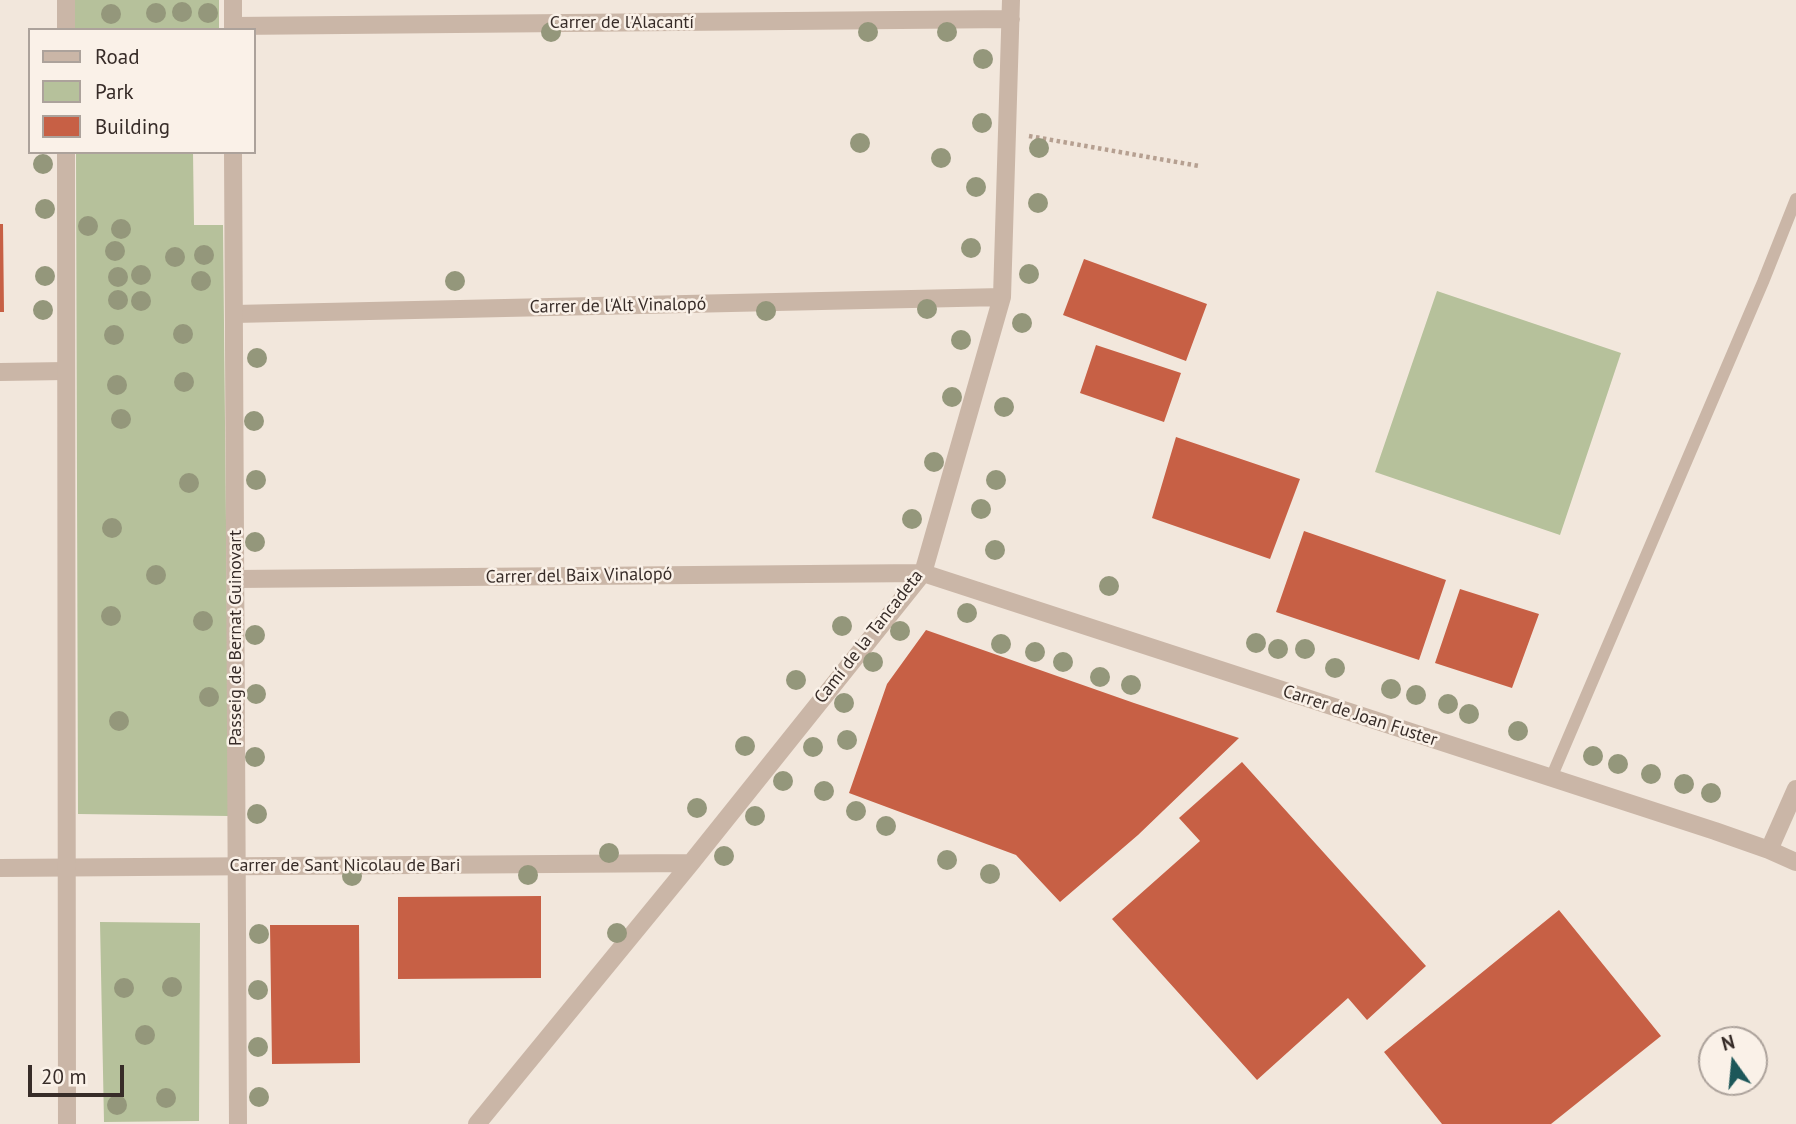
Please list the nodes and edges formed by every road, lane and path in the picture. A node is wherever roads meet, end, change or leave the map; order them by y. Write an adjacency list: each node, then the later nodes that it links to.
1 (66, 0): 5 (street)
2 (233, 0): 6 (street)
3 (1011, 0): 4 (street, Camí de la Tancadeta)
4 (1011, 19): 6 (street, Carrer de l'Alacantí); 7 (street, Camí de la Tancadeta)
5 (66, 28)
6 (233, 28)
7 (1007, 132): 10 (path); 12 (street, Camí de la Tancadeta)
8 (66, 154): 14 (street)
9 (233, 154): 13 (street, Passeig de Bernat Guinovart)
10 (1199, 166)
11 (1796, 199): 18 (lane)
12 (1002, 297): 13 (street, Carrer de l'Alt Vinalopó); 16 (street, Camí de la Tancadeta)
13 (234, 314): 17 (street, Passeig de Bernat Guinovart)
14 (66, 371): 15 (street); 25 (street)
15 (0, 372)
16 (923, 573): 17 (street, Carrer del Baix Vinalopó); 18 (street, Carrer de Joan Fuster); 22 (street, Camí de la Tancadeta)
17 (236, 579): 23 (street, Passeig de Bernat Guinovart)
18 (1551, 778): 20 (street, Carrer de Joan Fuster)
19 (1796, 789): 20 (street)
20 (1769, 850): 21 (street, Carrer de Joan Fuster)
21 (1796, 862)
22 (691, 863): 23 (street, Carrer de Sant Nicolau de Bari); 28 (street, Camí de la Tancadeta)
23 (237, 867): 25 (street, Carrer de Sant Nicolau de Bari); 27 (street, Passeig de Bernat Guinovart)
24 (0, 868): 25 (street, Carrer de Sant Nicolau de Bari)
25 (67, 868): 26 (street)
26 (67, 1124)
27 (239, 1124)
28 (477, 1124)

